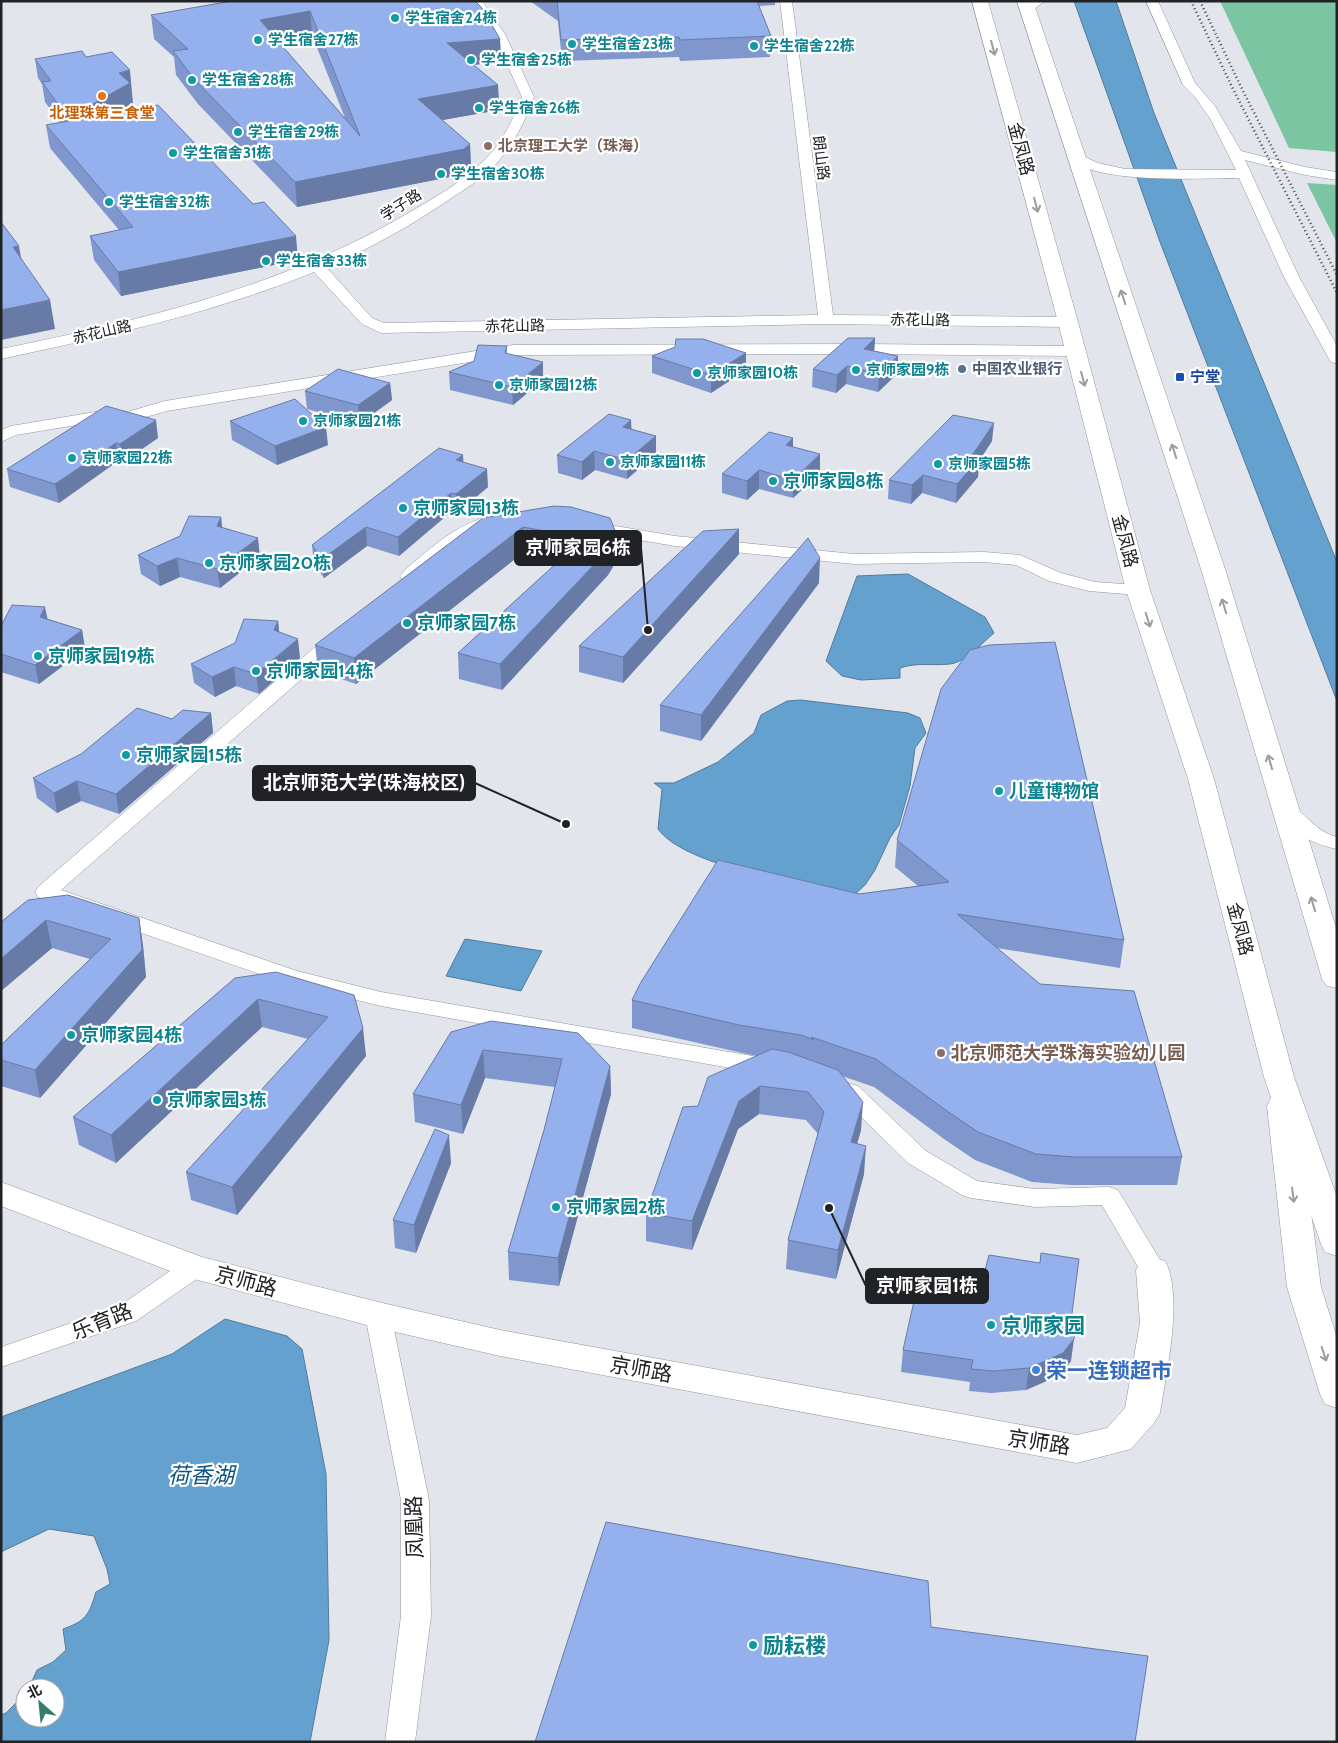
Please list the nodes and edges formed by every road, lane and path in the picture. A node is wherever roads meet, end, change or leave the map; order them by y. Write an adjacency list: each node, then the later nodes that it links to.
1 (475, 1): 12 (street, 学子路)
2 (786, 1): 13 (street, 朗山路)
3 (980, 1): 14 (main road, 金凤路, one-way to 14)
4 (1152, 1): 6 (street)
5 (1030, 3): 7 (main road)
6 (1236, 154): 9 (street); 10 (street)
7 (1076, 157): 8 (street); 11 (main road)
8 (1125, 172): 9 (street); 11 (street)
9 (1245, 174): 17 (street)
10 (1337, 176)
11 (1088, 188): 24 (main road, one-way to 11)
12 (317, 266): 13 (street, 赤花山路); 16 (street, 赤花山路)
13 (826, 319): 14 (street, 赤花山路)
14 (1068, 322): 15 (main road, 金凤路)
15 (1076, 351): 18 (street); 22 (main road, 金凤路, one-way to 22)
16 (1, 354)
17 (1337, 359)
18 (1, 437)
19 (512, 519): 21 (street)
20 (571, 525): 22 (street)
21 (397, 587)
22 (1138, 590): 29 (main road, 金凤路, one-way to 29)
23 (352, 626): 28 (street)
24 (1284, 808): 25 (street); 26 (main road, one-way to 24)
25 (1337, 843)
26 (1332, 940): 27 (main road)
27 (1337, 979)
28 (791, 1071)
29 (1279, 1077): 32 (main road, 金凤路); 37 (main road, 金凤路, one-way to 37)
30 (825, 1083): 34 (street)
31 (1, 1193): 33 (main road, 京师路)
32 (1337, 1244)
33 (195, 1267): 35 (main road, 京师路); 36 (street, 乐育路)
34 (1153, 1270): 35 (main road, 京师路)
35 (378, 1315): 38 (street, 凤凰路)
36 (1, 1358)
37 (1337, 1394)
38 (400, 1742)

